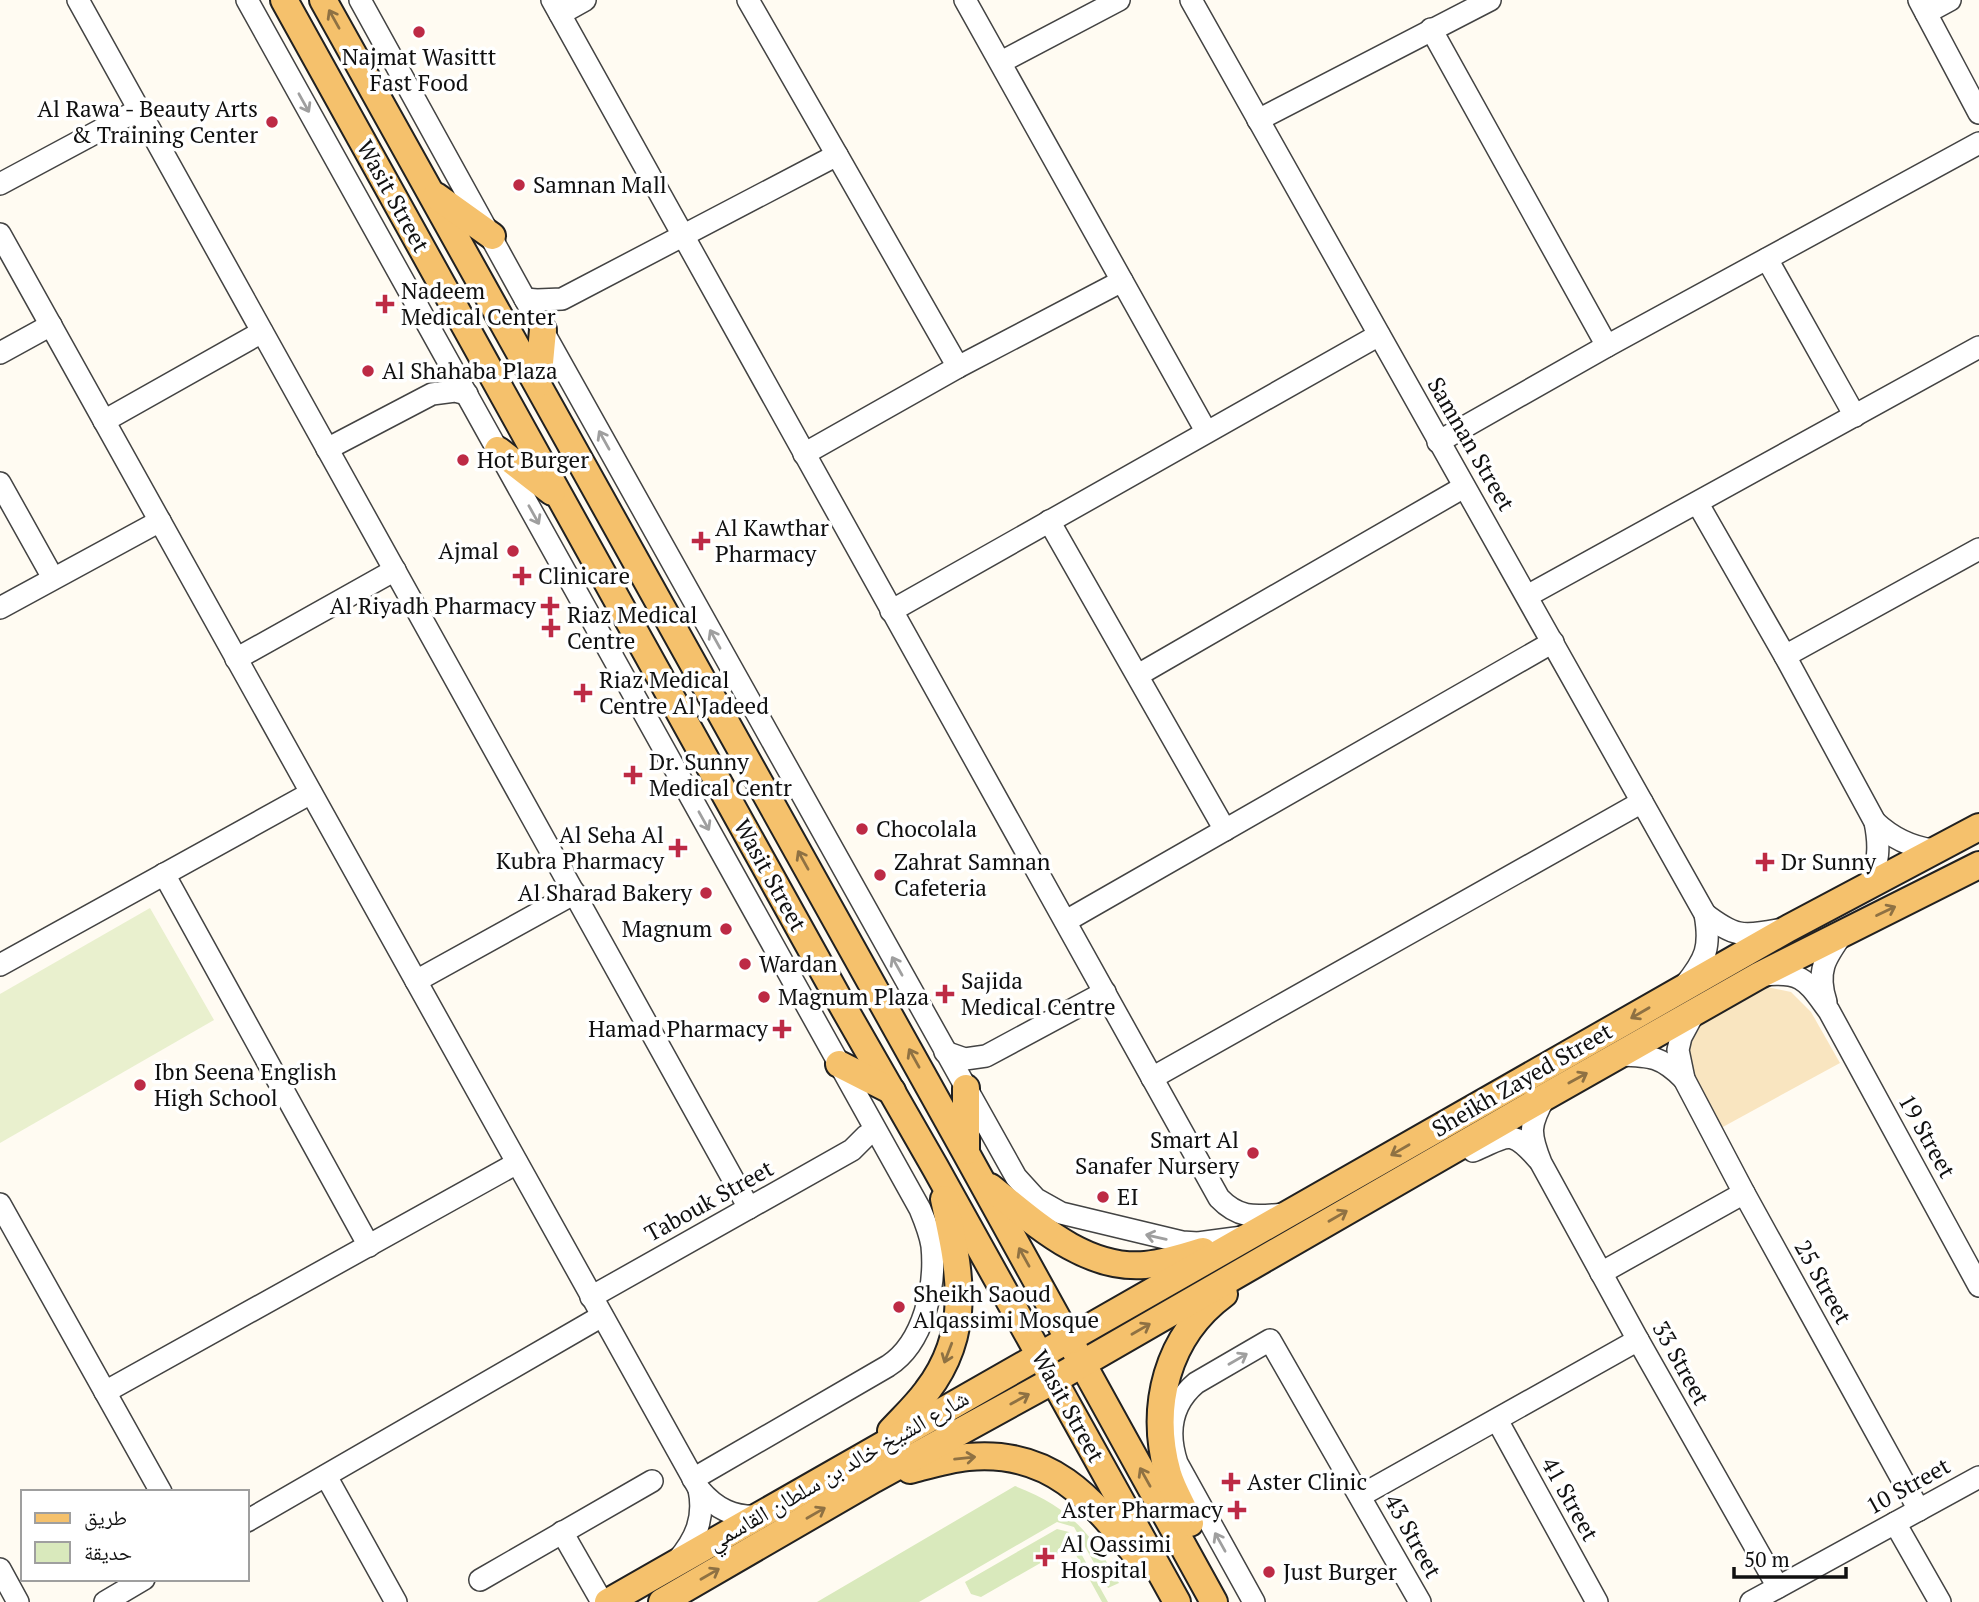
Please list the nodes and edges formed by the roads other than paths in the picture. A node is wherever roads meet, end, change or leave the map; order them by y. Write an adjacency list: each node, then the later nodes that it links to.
1 (78, 0): 17 (street)
2 (247, 0): 41 (street, one-way to 41)
3 (284, 0): 20 (main road, Wasit Street)
4 (323, 0): 24 (main road, Wasit Street, one-way to 4)
5 (360, 0): 26 (street)
6 (584, 0): 14 (street)
7 (748, 0): 22 (street)
8 (965, 0): 16 (street)
9 (1119, 0): 16 (street)
10 (1191, 0): 19 (street, Samnan Street)
11 (1490, 0): 15 (street)
12 (1950, 0): 13 (street)
13 (1923, 6): 18 (street)
14 (556, 7): 27 (street)
15 (1431, 29): 19 (street); 38 (street)
16 (1001, 62): 30 (street)
17 (138, 110): 23 (street); 36 (street)
18 (1979, 113)
19 (1258, 120): 37 (street, Samnan Street)
20 (360, 138): 28 (main road); 33 (main road, Wasit Street)
21 (1979, 143): 29 (street)
22 (837, 155): 27 (street); 42 (street)
23 (0, 184)
24 (429, 191): 26 (main road); 28 (main road, Wasit Street)
25 (0, 234): 34 (street)
26 (492, 236): 31 (street)
27 (682, 236): 32 (street); 53 (street)
28 (460, 246): 43 (main road, Wasit Street)
29 (1767, 259): 38 (street); 47 (street)
30 (1122, 281): 42 (street); 49 (street)
31 (525, 299): 32 (street); 35 (street)
32 (562, 299): 35 (street)
33 (456, 311): 41 (street); 46 (main road, Wasit Street)
34 (51, 325): 40 (street); 48 (street)
35 (543, 330): 43 (main road); 92 (street, one-way to 35)
36 (262, 332): 48 (street); 51 (street)
37 (1379, 335): 49 (street); 50 (street, Samnan Street)
38 (1607, 346): 50 (street)
39 (1979, 347): 47 (street)
40 (0, 354)
41 (448, 362): 44 (street); 45 (street)
42 (958, 367): 53 (street)
43 (538, 384): 60 (main road, Wasit Street)
44 (432, 394): 45 (street); 51 (street)
45 (467, 394): 52 (street)
46 (514, 414): 56 (main road, Wasit Street); 60 (main road)
47 (1855, 416): 57 (street)
48 (104, 421): 58 (street)
49 (1206, 431): 59 (street)
50 (1438, 442): 55 (street, Samnan Street)
51 (327, 449): 62 (street)
52 (498, 450): 56 (main road); 95 (street, one-way to 95)
53 (803, 454): 66 (street)
54 (0, 483): 63 (street)
55 (1464, 487): 64 (street, Samnan Street); 70 (street)
56 (561, 498): 99 (main road, Wasit Street)
57 (1698, 504): 64 (street); 68 (street)
58 (160, 521): 63 (street); 69 (street)
59 (1049, 521): 66 (street); 70 (street)
60 (626, 541): 103 (main road, Wasit Street, one-way to 60)
61 (1979, 549): 68 (street)
62 (395, 570): 69 (street); 80 (street)
63 (53, 578): 65 (street)
64 (1527, 596): 67 (street, Samnan Street)
65 (0, 608)
66 (891, 611): 82 (street)
67 (1553, 642): 72 (street, Samnan Street); 75 (street)
68 (1785, 656): 73 (street)
69 (236, 659): 71 (street)
70 (1138, 675): 75 (street)
71 (311, 793): 78 (street); 87 (street)
72 (1643, 802): 81 (street, Samnan Street); 96 (street)
73 (1875, 822): 76 (street); 79 (street)
74 (1979, 827): 76 (main road, Sheikh Zayed Street)
75 (1225, 830): 82 (street)
76 (1933, 850): 79 (main road, Sheikh Zayed Street)
77 (1979, 865): 84 (main road, Sheikh Zayed Street, one-way to 77)
78 (164, 874): 85 (street); 115 (street)
79 (1868, 886): 83 (main road, Sheikh Zayed Street)
80 (575, 893): 87 (street); 112 (street)
81 (1705, 914): 83 (street, Samnan Street); 88 (street, Samnan Street)
82 (1066, 921): 89 (street)
83 (1789, 928): 88 (main road, Sheikh Zayed Street)
84 (1844, 932): 86 (main road, Sheikh Zayed Street); 90 (street)
85 (0, 965)
86 (1760, 975): 90 (street); 91 (main road, Sheikh Zayed Street)
87 (416, 981): 106 (street)
88 (1682, 989): 113 (main road, Sheikh Zayed Street, one-way to 113)
89 (1105, 992): 94 (street); 96 (street)
90 (1829, 1011): 118 (street, 19 Street)
91 (1694, 1013): 93 (main road, Sheikh Zayed Street); 97 (street, 25 Street)
92 (945, 1052): 94 (street); 98 (street)
93 (1619, 1055): 97 (street, 25 Street); 100 (main road, Sheikh Zayed Street, one-way to 93)
94 (986, 1056): 98 (street)
95 (839, 1064): 99 (main road); 101 (street)
96 (1152, 1078): 113 (street)
97 (1684, 1079): 110 (street, 25 Street)
98 (966, 1088): 103 (main road); 114 (street, one-way to 98)
99 (892, 1091): 108 (main road, Wasit Street)
100 (1545, 1097): 105 (main road, Sheikh Zayed Street); 107 (street, 33 Street)
101 (875, 1130): 102 (street, Tabouk Street); 104 (street)
102 (852, 1150): 104 (street); 112 (street, Tabouk Street)
103 (966, 1153): 109 (main road, Wasit Street)
104 (890, 1156): 133 (street)
105 (1444, 1156): 107 (street, 33 Street); 116 (main road, Sheikh Zayed Street, one-way to 105)
106 (517, 1163): 115 (street); 119 (street)
107 (1541, 1163): 117 (street, 33 Street)
108 (935, 1167): 123 (main road, Wasit Street); 129 (main road, one-way to 129)
109 (981, 1180): 114 (main road); 121 (main road, Wasit Street, one-way to 109)
110 (1744, 1193): 117 (street); 136 (street, 25 Street)
111 (0, 1204): 126 (street)
112 (750, 1208): 119 (street, Tabouk Street)
113 (1289, 1214): 114 (main road, Sheikh Zayed Street)
114 (1248, 1237): 121 (main road, Sheikh Zayed Street)
115 (369, 1245): 126 (street)
116 (1280, 1249): 124 (main road, Sheikh Zayed Street, one-way to 116); 128 (main road)
117 (1601, 1273): 122 (street, 33 Street)
118 (1979, 1286)
119 (592, 1297): 120 (street)
120 (602, 1316): 130 (street); 133 (street)
121 (1069, 1339): 123 (main road, شارع الشيخ خالد بن سلطان القاسمي); 124 (main road, Wasit Street)
122 (1638, 1340): 127 (street); 145 (street, 33 Street)
123 (1039, 1354): 125 (main road, Wasit Street); 129 (main road, شارع الشيخ خالد بن سلطان القاسمي)
124 (1082, 1363): 125 (main road, شارع الشيخ خالد بن سلطان القاسمي); 146 (main road, Wasit Street, one-way to 124)
125 (1054, 1380): 129 (main road, شارع الشيخ خالد بن سلطان القاسمي, one-way to 125); 147 (main road, Wasit Street)
126 (105, 1392): 134 (street)
127 (1497, 1420): 135 (street); 156 (street, 41 Street)
128 (1167, 1446): 135 (street, 43 Street, one-way to 135); 146 (main road); 154 (street, one-way to 128)
129 (872, 1466): 137 (main road, شارع الشيخ خالد بن سلطان القاسمي); 147 (main road, one-way to 147); 153 (main road, شارع الشيخ خالد بن سلطان القاسمي, one-way to 129)
130 (326, 1476): 138 (street); 150 (street)
131 (1979, 1477): 136 (street, 10 Street)
132 (652, 1481): 140 (street)
133 (696, 1484): 137 (street); 141 (street)
134 (160, 1490)
135 (1360, 1496): 155 (street, 43 Street)
136 (1919, 1510): 139 (street, 10 Street)
137 (760, 1516): 141 (main road, شارع الشيخ خالد بن سلطان القاسمي)
138 (248, 1520)
139 (1895, 1523): 145 (street, 10 Street); 158 (street)
140 (562, 1532): 143 (street); 151 (street)
141 (676, 1562): 152 (main road, شارع الشيخ خالد بن سلطان القاسمي)
142 (0, 1569): 148 (street)
143 (480, 1580)
144 (141, 1581): 149 (street)
145 (1778, 1587): 157 (street, 10 Street)
146 (1208, 1591)
147 (1171, 1592)
148 (18, 1602)
149 (105, 1602)
150 (396, 1602)
151 (602, 1602)
152 (608, 1602)
153 (662, 1602)
154 (1254, 1602)
155 (1420, 1602)
156 (1597, 1602)
157 (1751, 1602)
158 (1940, 1602)

